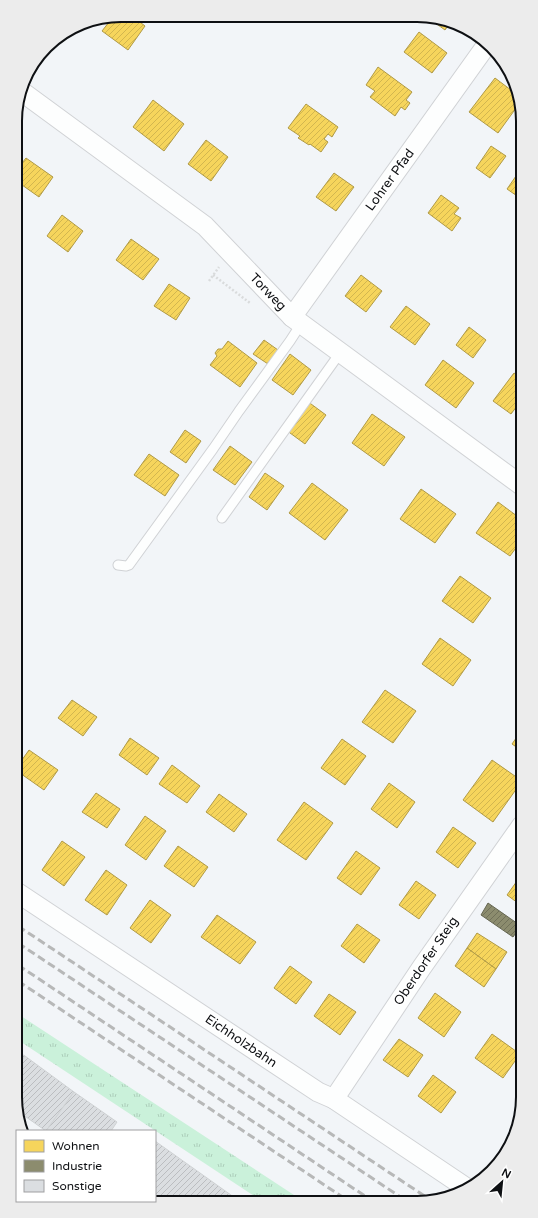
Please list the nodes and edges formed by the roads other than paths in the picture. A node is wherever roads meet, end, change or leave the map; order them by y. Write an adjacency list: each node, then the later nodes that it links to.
1 (484, 48): 3 (street, Lohrer Pfad)
2 (25, 94): 3 (street, Torweg)
3 (296, 321): 4 (street, Torweg); 7 (lane)
4 (340, 353): 5 (street, Torweg); 6 (lane)
5 (516, 481)
6 (222, 518)
7 (118, 565)
8 (516, 834): 10 (street, Oberdorfer Steig)
9 (22, 896): 10 (street, Eichholzbahn)
10 (334, 1099): 11 (street, Eichholzbahn)
11 (462, 1185)

